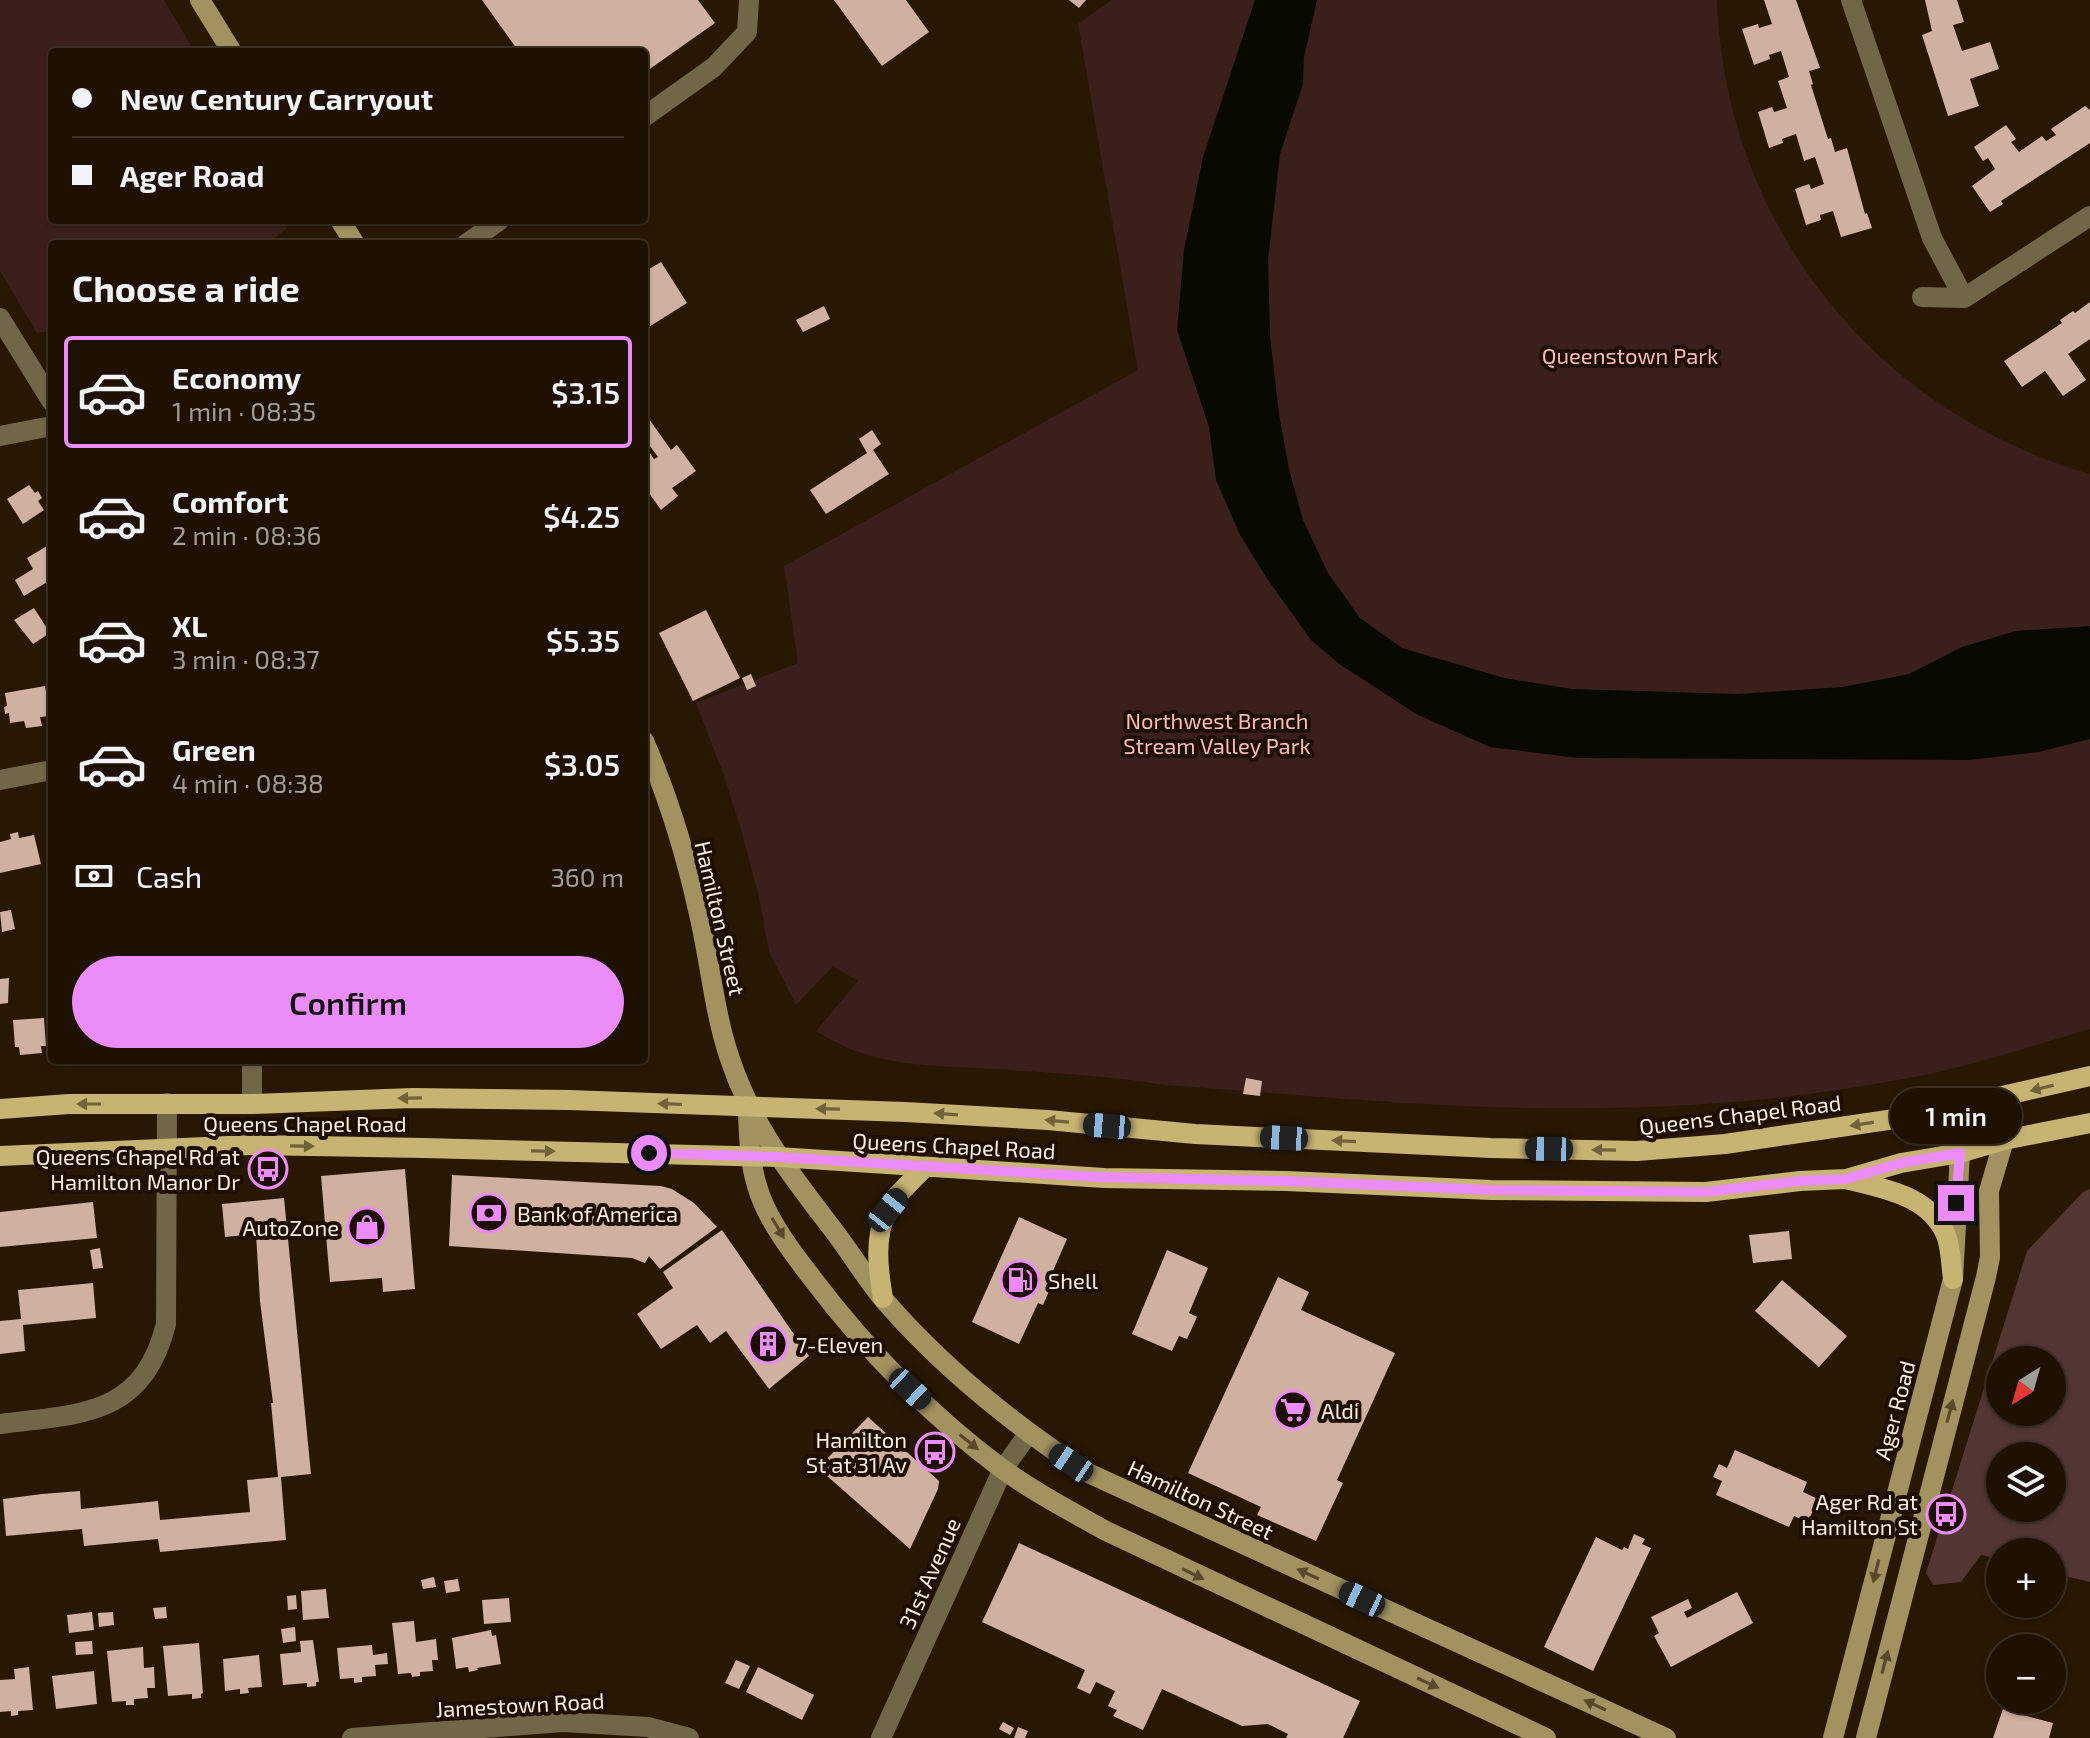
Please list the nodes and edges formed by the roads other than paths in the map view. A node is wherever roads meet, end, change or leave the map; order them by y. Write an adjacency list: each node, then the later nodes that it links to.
1 (200, 0): 4 (main road)
2 (749, 0): 5 (street)
3 (1851, 0): 10 (street)
4 (230, 48)
5 (648, 114)
6 (2090, 216): 10 (street)
7 (494, 224): 8 (street)
8 (472, 240)
9 (1922, 297): 10 (street)
10 (1964, 298)
11 (0, 318): 12 (street)
12 (48, 396)
13 (48, 427): 14 (street)
14 (0, 436)
15 (648, 751): 23 (main road, Hamilton Street)
16 (48, 771): 17 (street)
17 (0, 780)
18 (252, 1064): 22 (street)
19 (2090, 1076): 20 (main road, Queens Chapel Road, one-way to 20)
20 (1994, 1100): 23 (main road, Queens Chapel Road, one-way to 23); 28 (main road, Ager Road)
21 (167, 1103): 22 (main road, Queens Chapel Road); 24 (main road, Queens Chapel Road, one-way to 24); 27 (street)
22 (252, 1104): 23 (main road, Queens Chapel Road, one-way to 22)
23 (748, 1108): 30 (main road, Hamilton Street); 31 (main road, Hamilton Street)
24 (0, 1109)
25 (2090, 1123): 26 (main road, Queens Chapel Road)
26 (2004, 1140): 28 (main road, Queens Chapel Road); 45 (main road, one-way to 26)
27 (168, 1147): 29 (main road, Queens Chapel Road); 30 (main road, Queens Chapel Road, one-way to 30); 36 (street)
28 (1960, 1153): 33 (main road, Queens Chapel Road); 34 (main road, Ager Road)
29 (0, 1156)
30 (749, 1156): 31 (main road, Queens Chapel Road); 38 (main road, Hamilton Street, one-way to 38)
31 (778, 1157): 32 (main road, Queens Chapel Road); 35 (main road, Hamilton Street)
32 (924, 1168): 33 (main road, Queens Chapel Road); 35 (main road)
33 (1846, 1179): 34 (main road)
34 (1953, 1279): 44 (main road, Ager Road, one-way to 44)
35 (883, 1298): 37 (main road, Hamilton Street)
36 (0, 1424)
37 (1029, 1433): 38 (street, 31st Avenue); 43 (main road, Hamilton Street, one-way to 37)
38 (1003, 1469): 41 (street, 31st Avenue); 42 (main road, Hamilton Street, one-way to 42)
39 (352, 1738): 40 (street, Jamestown Road)
40 (689, 1738)
41 (881, 1738)
42 (1546, 1738)
43 (1666, 1738)
44 (1833, 1738)
45 (1866, 1738)

